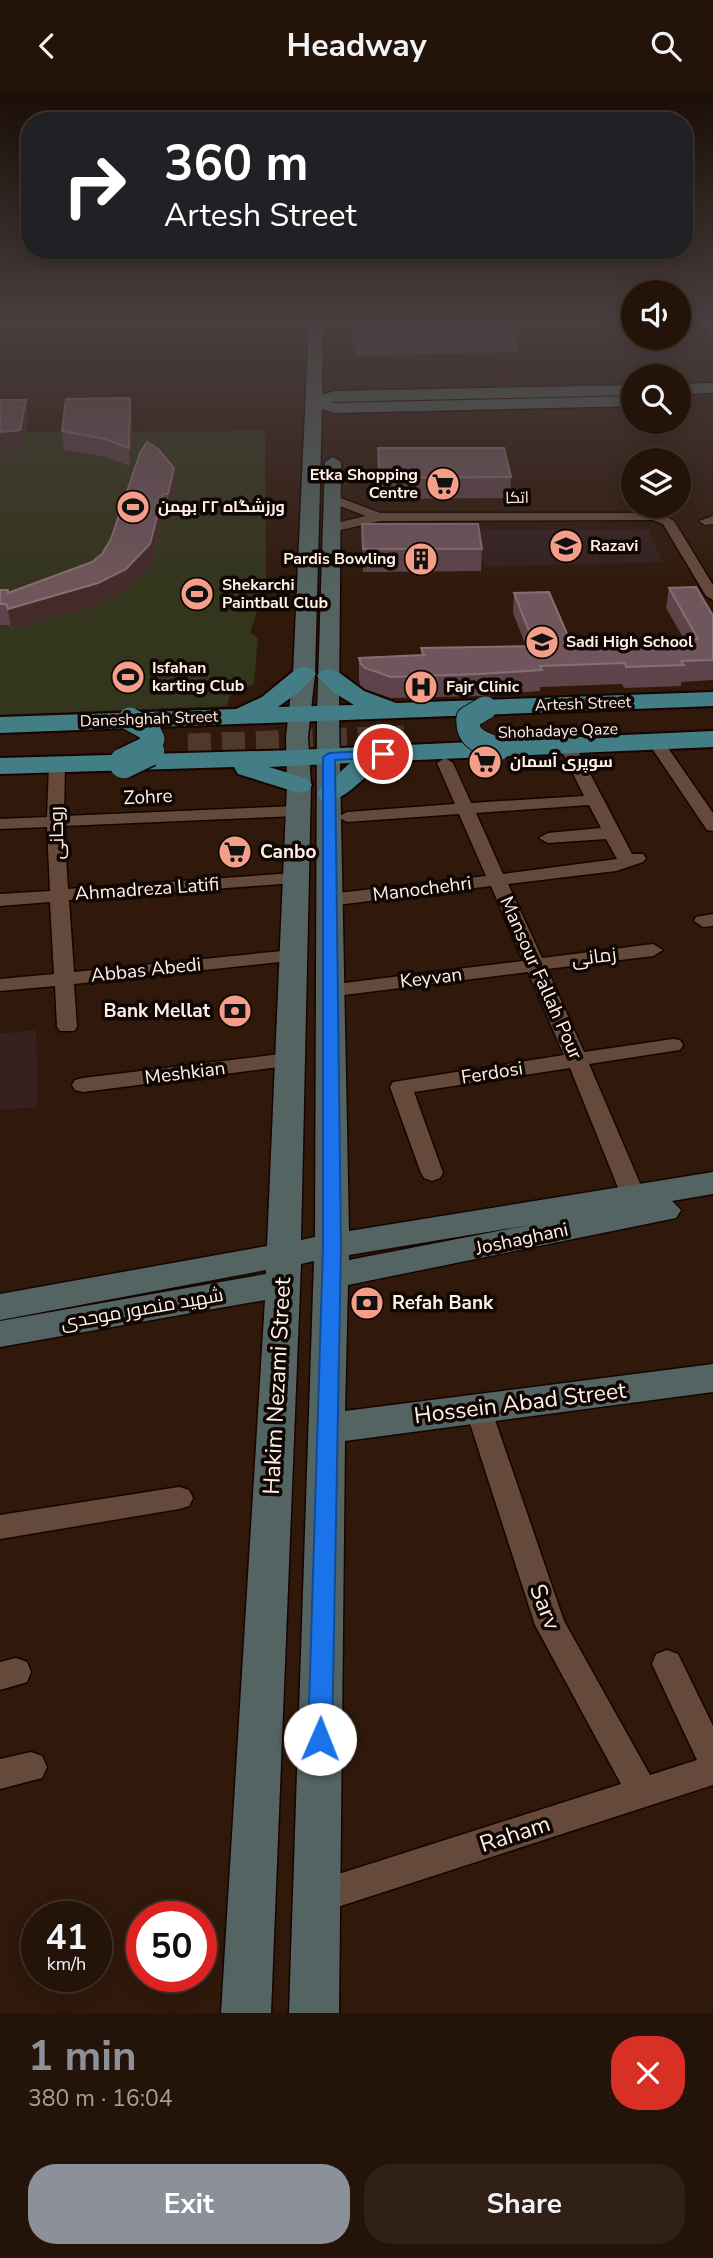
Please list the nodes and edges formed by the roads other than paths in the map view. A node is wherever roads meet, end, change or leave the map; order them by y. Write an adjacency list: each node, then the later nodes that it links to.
1 (315, 412): 9 (main road)
2 (335, 412): 4 (main road)
3 (381, 412): 4 (main road)
4 (337, 433): 5 (main road)
5 (333, 499): 6 (street); 7 (main road)
6 (380, 517): 7 (street); 8 (street, اتکا)
7 (332, 528): 10 (main road)
8 (713, 596)
9 (304, 674): 14 (main road); 29 (main road)
10 (329, 676): 17 (main road); 29 (main road)
11 (713, 699): 12 (main road, Artesh Street)
12 (485, 708): 17 (main road, Artesh Street); 23 (main road, bridge)
13 (713, 711): 17 (main road, Shohadaye Qaze)
14 (227, 716): 15 (main road, Daneshghah Street); 29 (main road, Daneshghah Street)
15 (130, 719): 16 (main road, Daneshghah Street); 25 (main road, bridge)
16 (0, 725)
17 (402, 731): 18 (main road, Shohadaye Qaze); 23 (main road, Artesh Street); 29 (main road, Artesh Street); 29 (main road, Artesh Street); 29 (main road)
18 (712, 737): 20 (main road, Artesh Street)
19 (0, 738): 22 (main road)
20 (655, 741): 21 (main road, Artesh Street); 32 (street)
21 (567, 745): 23 (main road, Artesh Street); 30 (street)
22 (192, 746): 24 (main road); 25 (main road); 29 (main road)
23 (498, 749)
24 (0, 754)
25 (124, 763): 27 (main road)
26 (445, 763): 31 (street, Mansour Fallah Pour)
27 (57, 765): 28 (main road); 33 (street, روحانی)
28 (0, 767)
29 (318, 771): 31 (street, Zohre); 33 (street, Zohre); 38 (main road, Hakim Nezami Street); 41 (main road)
30 (594, 800): 31 (street, Zohre); 36 (street)
31 (466, 809): 39 (street, Mansour Fallah Pour)
32 (708, 810): 35 (street)
33 (55, 822): 34 (street, Zohre); 40 (street, روحانی)
34 (0, 824)
35 (713, 826)
36 (610, 833): 37 (street); 39 (street, Manochehri)
37 (548, 838)
38 (294, 878): 40 (street, Ahmadreza Latifi); 44 (main road, Hakim Nezami Street)
39 (497, 880): 41 (street, Manochehri); 45 (street, Mansour Fallah Pour)
40 (59, 896): 42 (street, Ahmadreza Latifi); 46 (street, روحانی)
41 (329, 899): 48 (main road)
42 (0, 900)
43 (653, 950): 45 (street, زمانی)
44 (292, 956): 46 (street, Abbas Abedi); 51 (main road, Hakim Nezami Street)
45 (535, 965): 48 (street, Keyvan); 52 (street, Mansour Fallah Pour)
46 (64, 978): 47 (street, Abbas Abedi); 49 (street, روحانی)
47 (0, 985)
48 (328, 991): 58 (main road)
49 (67, 1027)
50 (673, 1045): 52 (street, Ferdosi)
51 (288, 1060): 53 (street, Meshkian); 59 (main road, Hakim Nezami Street)
52 (577, 1061): 54 (street, Ferdosi); 56 (street, Mansour Fallah Pour)
53 (83, 1085)
54 (432, 1173)
55 (713, 1183): 56 (main road, Joshaghani)
56 (633, 1195): 58 (main road, Joshaghani)
57 (713, 1202): 58 (main road, Joshaghani)
58 (331, 1261): 59 (main road); 64 (main road)
59 (283, 1270): 60 (main road, شهید منصور موحدی); 61 (main road, شهید منصور موحدی); 72 (main road, Hakim Nezami Street)
60 (0, 1307)
61 (0, 1334)
62 (713, 1378): 63 (main road, Hossein Abad Street)
63 (478, 1408): 64 (main road, Hossein Abad Street); 70 (street, Sarv)
64 (326, 1428): 71 (main road)
65 (179, 1498): 66 (street)
66 (0, 1527)
67 (667, 1664): 68 (street)
68 (713, 1760)
69 (713, 1770): 70 (street, Raham)
70 (643, 1793): 71 (street, Raham)
71 (316, 1897): 73 (main road)
72 (246, 2013)
73 (314, 2013)

